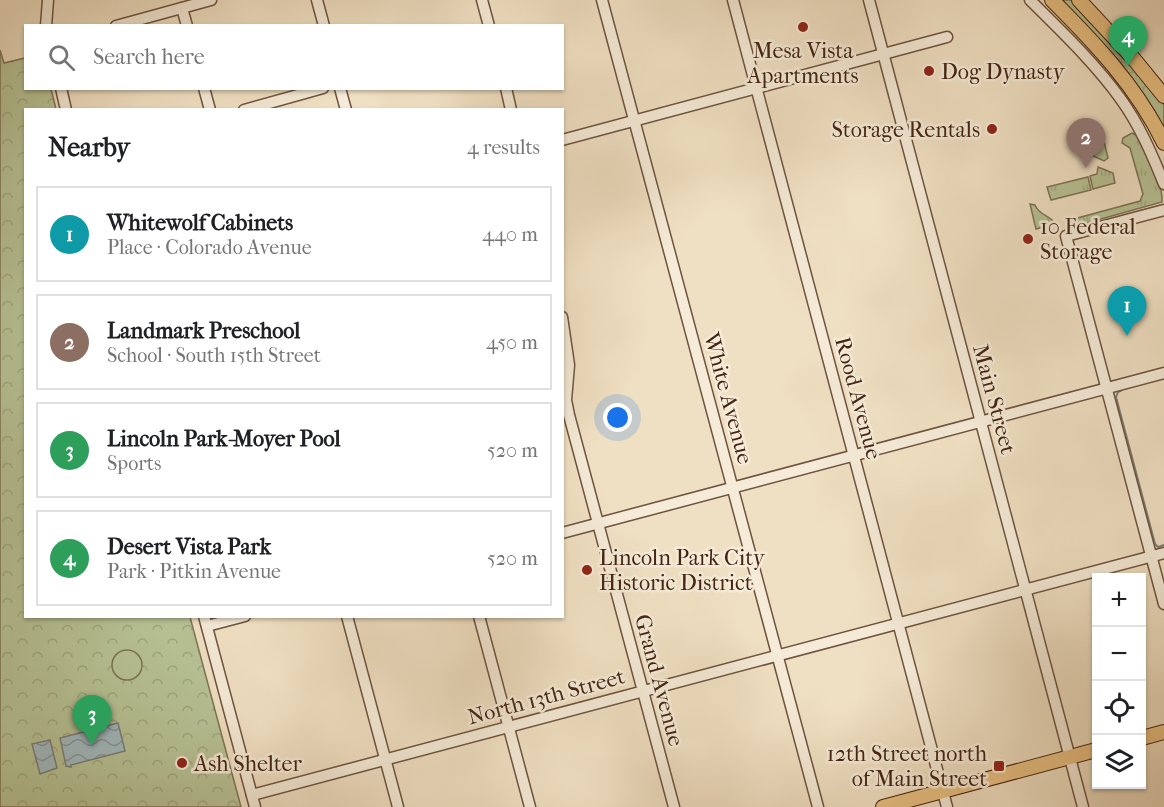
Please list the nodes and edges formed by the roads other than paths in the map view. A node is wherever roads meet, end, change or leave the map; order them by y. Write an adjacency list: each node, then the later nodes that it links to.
1 (48, 0): 12 (street)
2 (211, 0): 11 (street)
3 (317, 0): 15 (street)
4 (482, 0): 16 (street)
5 (602, 0): 31 (street, White Avenue)
6 (733, 0): 19 (street, Rood Avenue)
7 (869, 0): 18 (street, Main Street)
8 (1030, 0): 34 (street)
9 (1052, 0): 33 (main road)
10 (1079, 0): 25 (main road)
11 (187, 5): 13 (street); 14 (street)
12 (46, 24)
13 (123, 24)
14 (187, 24)
15 (323, 24)
16 (488, 24)
17 (947, 37): 18 (street)
18 (883, 54): 19 (street); 40 (street, Main Street)
19 (756, 88): 31 (street); 41 (street, Rood Avenue)
20 (61, 90): 26 (street)
21 (205, 90): 27 (street)
22 (316, 90): 28 (street)
23 (341, 90): 29 (street)
24 (506, 90): 30 (street)
25 (1164, 96)
26 (66, 108)
27 (209, 108)
28 (251, 108)
29 (345, 108)
30 (511, 108)
31 (634, 121): 32 (street); 42 (street, White Avenue)
32 (564, 139)
33 (1164, 143)
34 (1164, 184)
35 (1164, 210): 38 (street)
36 (564, 331): 39 (street, Grand Avenue)
37 (1164, 373): 38 (street)
38 (1107, 388): 40 (street); 46 (street)
39 (565, 390): 43 (street, Grand Avenue)
40 (981, 421): 41 (street); 47 (street, Main Street)
41 (854, 455): 42 (street); 53 (street, Rood Avenue)
42 (732, 488): 43 (street); 54 (street, White Avenue)
43 (598, 523): 44 (street); 55 (street, Grand Avenue)
44 (564, 532)
45 (1164, 553): 46 (street, North 13th Street)
46 (1151, 556): 47 (street, North 13th Street); 48 (street)
47 (1025, 590): 53 (street, North 13th Street); 60 (street, Main Street)
48 (1164, 604)
49 (229, 618): 52 (street)
50 (348, 618): 61 (street)
51 (480, 618): 56 (street)
52 (205, 621): 63 (street)
53 (899, 623): 54 (street, North 13th Street); 62 (street, Rood Avenue)
54 (777, 656): 55 (street, North 13th Street); 68 (street, White Avenue)
55 (643, 691): 56 (street, North 13th Street); 67 (street, Grand Avenue)
56 (508, 727): 61 (street, North 13th Street); 66 (street)
57 (1164, 732): 58 (main road)
58 (1146, 737)
59 (1092, 751): 60 (main road)
60 (1070, 757): 62 (main road); 71 (street, Main Street)
61 (386, 759): 63 (street, North 13th Street); 65 (street)
62 (943, 791): 69 (main road); 70 (street, Rood Avenue)
63 (252, 795): 64 (street)
64 (255, 807)
65 (398, 807)
66 (530, 807)
67 (674, 807)
68 (818, 807)
69 (883, 807)
70 (947, 807)
71 (1083, 807)

